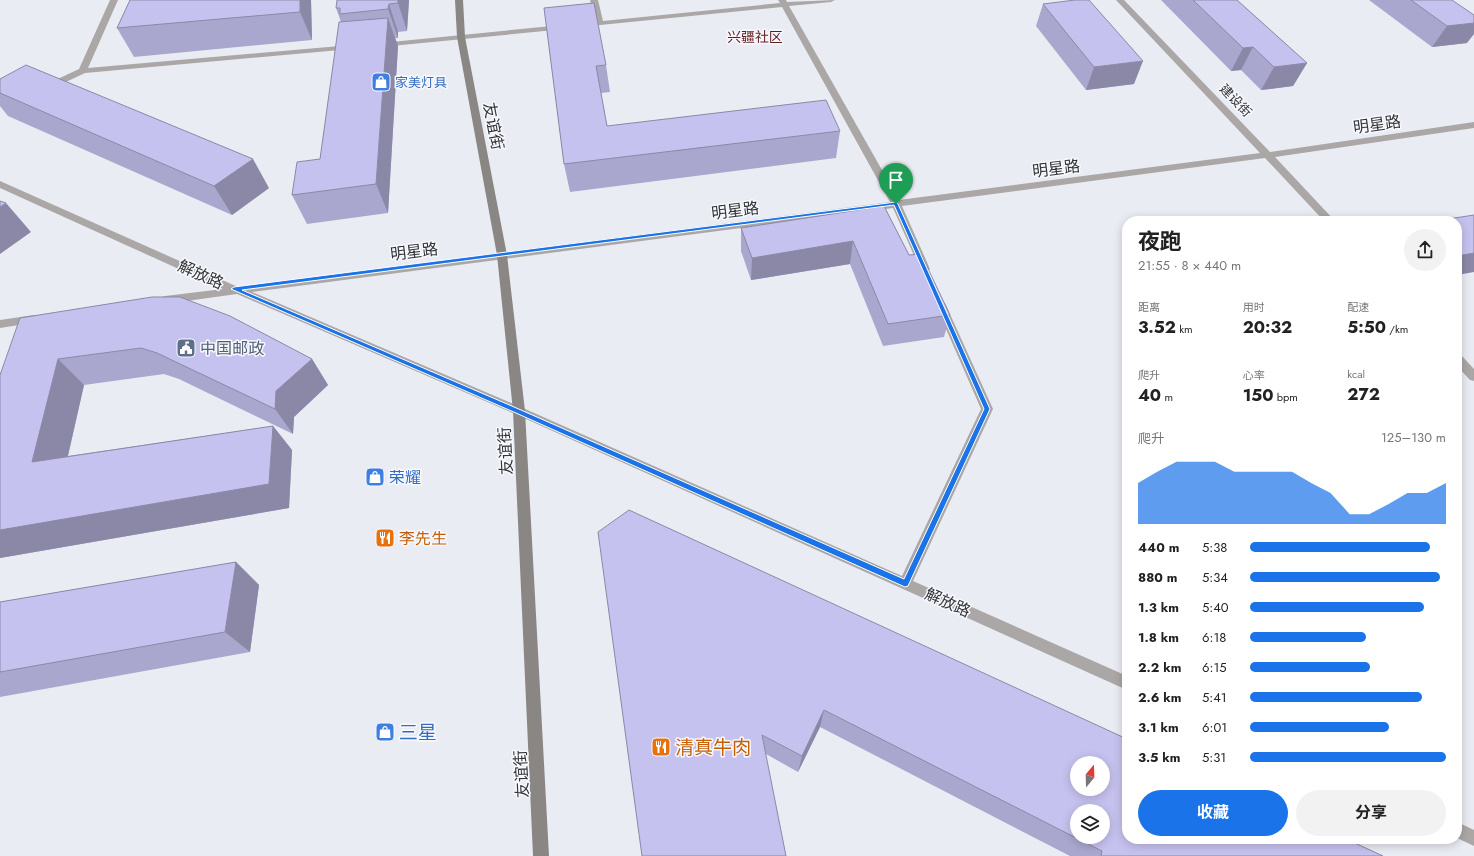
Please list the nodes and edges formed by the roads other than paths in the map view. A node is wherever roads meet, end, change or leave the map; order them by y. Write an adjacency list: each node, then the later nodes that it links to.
1 (114, 0): 11 (street)
2 (459, 0): 8 (street, 友谊街)
3 (594, 0): 7 (street)
4 (831, 0): 6 (street)
5 (1120, 0): 14 (street, 建设街)
6 (783, 2): 7 (street); 16 (street)
7 (600, 23): 8 (street)
8 (461, 37): 9 (street); 18 (street, 友谊街)
9 (374, 45)
10 (359, 46): 11 (street)
11 (83, 71): 12 (street)
12 (42, 90)
13 (1474, 125): 14 (street, 明星路)
14 (1268, 155): 16 (street, 明星路); 17 (street, 建设街)
15 (0, 184): 20 (street, 解放路)
16 (896, 204): 18 (street, 明星路); 19 (street)
17 (1325, 216)
18 (502, 255): 20 (street, 明星路); 27 (street, 友谊街)
19 (930, 282)
20 (234, 289): 22 (street, 明星路); 27 (street, 解放路)
21 (937, 296): 28 (street)
22 (158, 301)
23 (43, 322): 24 (street)
24 (0, 324)
25 (1462, 364): 26 (street)
26 (1474, 377)
27 (519, 411): 28 (street, 解放路); 32 (street, 友谊街)
28 (905, 583): 29 (street, 解放路)
29 (1122, 680)
30 (1462, 832): 31 (street)
31 (1474, 838)
32 (541, 856)

